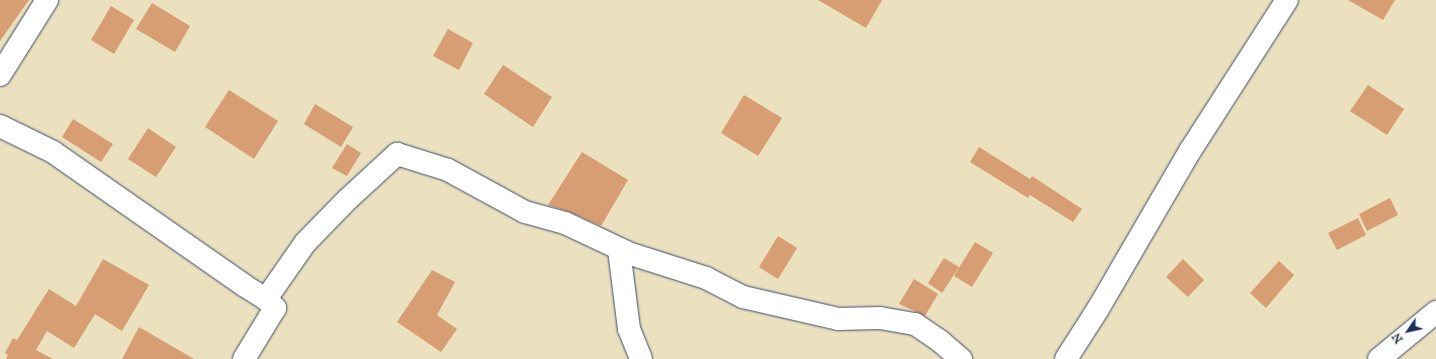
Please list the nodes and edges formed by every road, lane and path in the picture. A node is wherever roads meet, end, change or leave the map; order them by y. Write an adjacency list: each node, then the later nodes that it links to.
1 (47, 0): 3 (street)
2 (1287, 0): 11 (street)
3 (0, 75)
4 (0, 126): 6 (street)
5 (620, 250): 6 (street); 9 (street); 10 (street)
6 (266, 299): 8 (street)
7 (1436, 312): 12 (street)
8 (244, 359)
9 (641, 359)
10 (961, 359)
11 (1066, 359)
12 (1379, 359)

